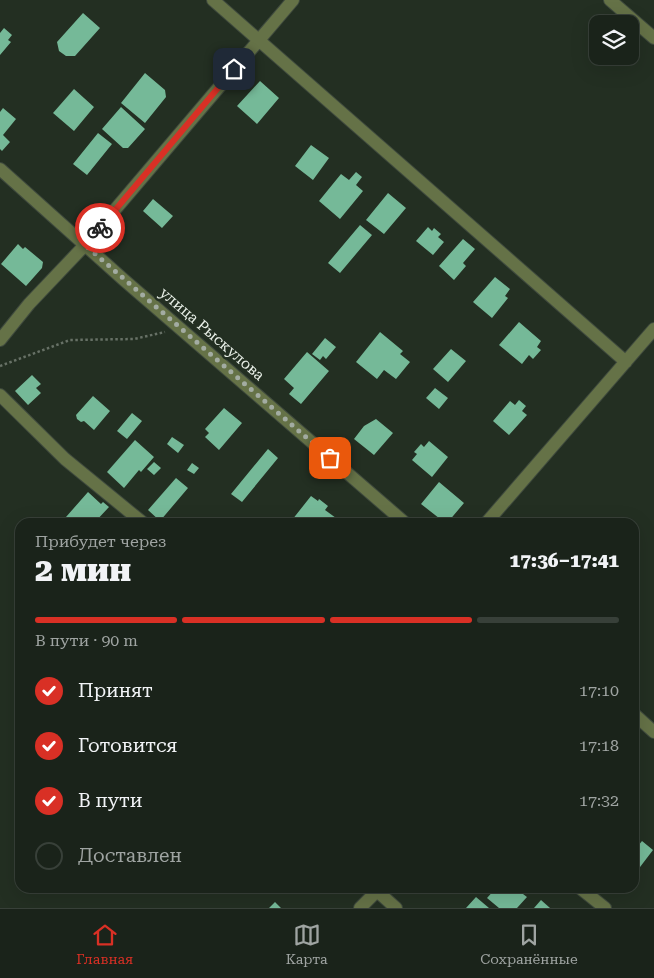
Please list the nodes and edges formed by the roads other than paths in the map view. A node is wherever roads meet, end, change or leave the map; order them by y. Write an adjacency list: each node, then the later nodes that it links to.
1 (212, 0): 5 (street)
2 (293, 0): 5 (street)
3 (610, 0): 4 (street)
4 (654, 38)
5 (259, 39): 7 (street); 10 (street)
6 (0, 169): 7 (street, улица Рыскулова)
7 (85, 245): 9 (street); 13 (street, улица Рыскулова)
8 (654, 329): 10 (street)
9 (0, 340)
10 (626, 362): 14 (street)
11 (0, 395): 12 (street)
12 (137, 518)
13 (399, 518)
14 (490, 518)
15 (639, 718): 16 (street)
16 (654, 732)
17 (375, 893): 20 (street)
18 (383, 893): 21 (street)
19 (586, 893): 22 (street)
20 (360, 908)
21 (396, 908)
22 (605, 908)

